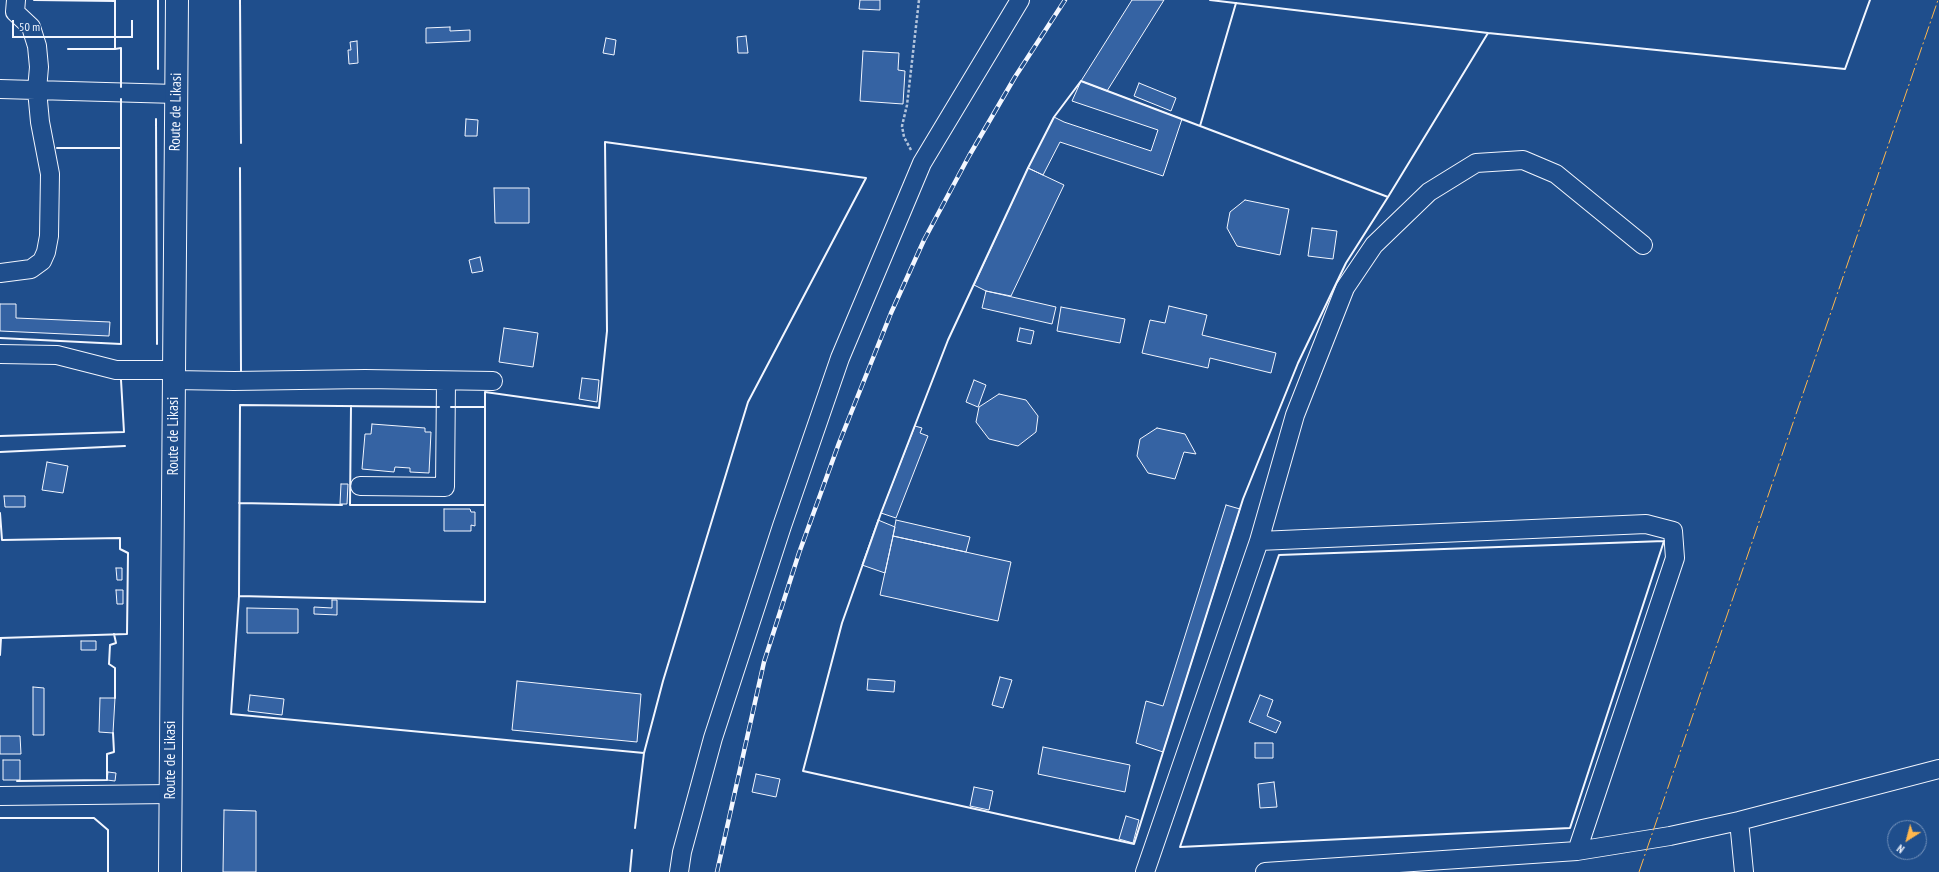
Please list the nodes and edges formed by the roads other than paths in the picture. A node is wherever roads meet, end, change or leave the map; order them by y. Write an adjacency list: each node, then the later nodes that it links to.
1 (177, 0): 6 (highway, Route de Likasi)
2 (1020, 0): 21 (street)
3 (10, 7): 5 (street)
4 (0, 89): 5 (street)
5 (37, 90): 6 (street); 8 (street)
6 (176, 94): 10 (highway, Route de Likasi)
7 (1643, 245): 14 (street)
8 (0, 273)
9 (0, 354): 10 (street)
10 (174, 375): 11 (street); 16 (highway, Route de Likasi)
11 (446, 381): 12 (street); 13 (street)
12 (493, 381)
13 (360, 486)
14 (1259, 541): 19 (street); 22 (street)
15 (1939, 770): 18 (street)
16 (171, 794): 17 (street); 20 (highway, Route de Likasi)
17 (0, 796)
18 (1739, 821): 19 (street); 24 (street)
19 (1577, 851): 23 (street)
20 (170, 872)
21 (679, 872)
22 (1144, 872)
23 (1265, 872)
24 (1744, 872)

